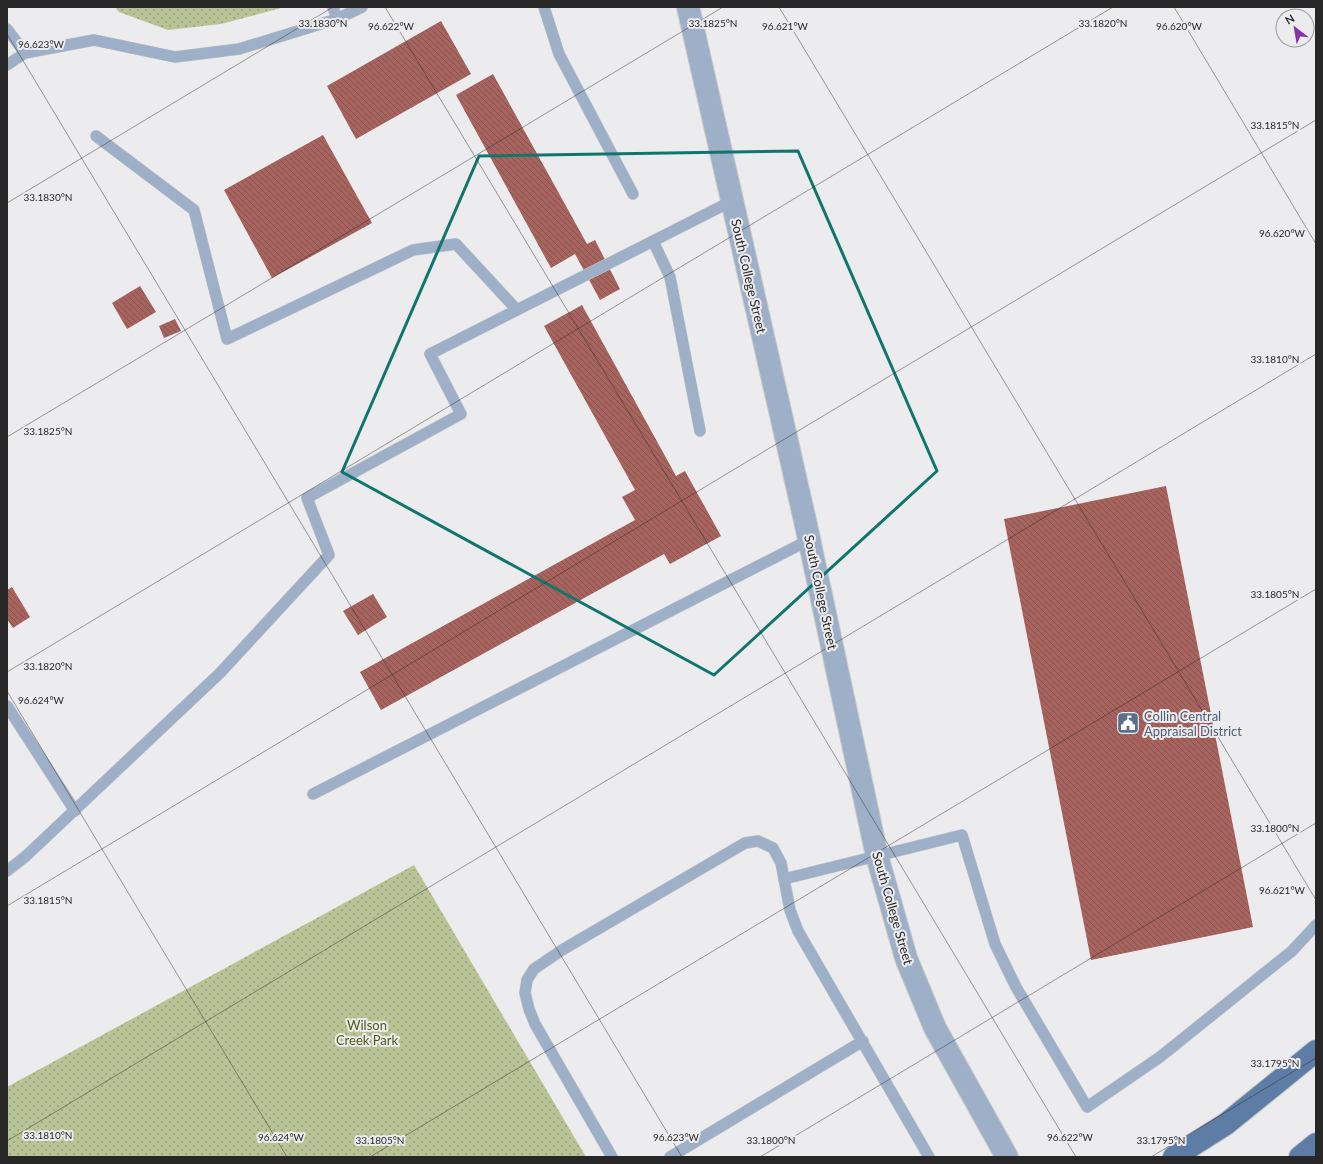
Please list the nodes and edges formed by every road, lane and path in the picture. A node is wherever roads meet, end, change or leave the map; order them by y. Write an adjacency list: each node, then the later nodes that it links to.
1 (332, 7): 5 (lane)
2 (362, 7): 5 (lane)
3 (544, 7): 10 (lane)
4 (688, 7): 11 (street, South College Street)
5 (337, 19): 7 (lane)
6 (7, 29): 7 (lane)
7 (25, 53): 8 (lane)
8 (7, 65)
9 (96, 136): 13 (lane)
10 (633, 194)
11 (732, 201): 12 (lane); 15 (street, South College Street)
12 (653, 241): 13 (lane); 14 (lane)
13 (517, 310): 18 (lane)
14 (700, 431)
15 (810, 540): 17 (lane); 19 (street, South College Street)
16 (7, 706): 18 (lane)
17 (313, 794)
18 (75, 811): 20 (lane)
19 (877, 856): 21 (lane); 22 (lane); 29 (street, South College Street)
20 (7, 872)
21 (784, 879): 23 (lane); 26 (lane)
22 (1316, 925)
23 (863, 1041): 27 (lane); 28 (lane)
24 (1316, 1051): 30 (main road)
25 (1316, 1144): 31 (main road)
26 (612, 1157)
27 (670, 1157)
28 (929, 1157)
29 (1007, 1157)
30 (1174, 1157)
31 (1300, 1157)

